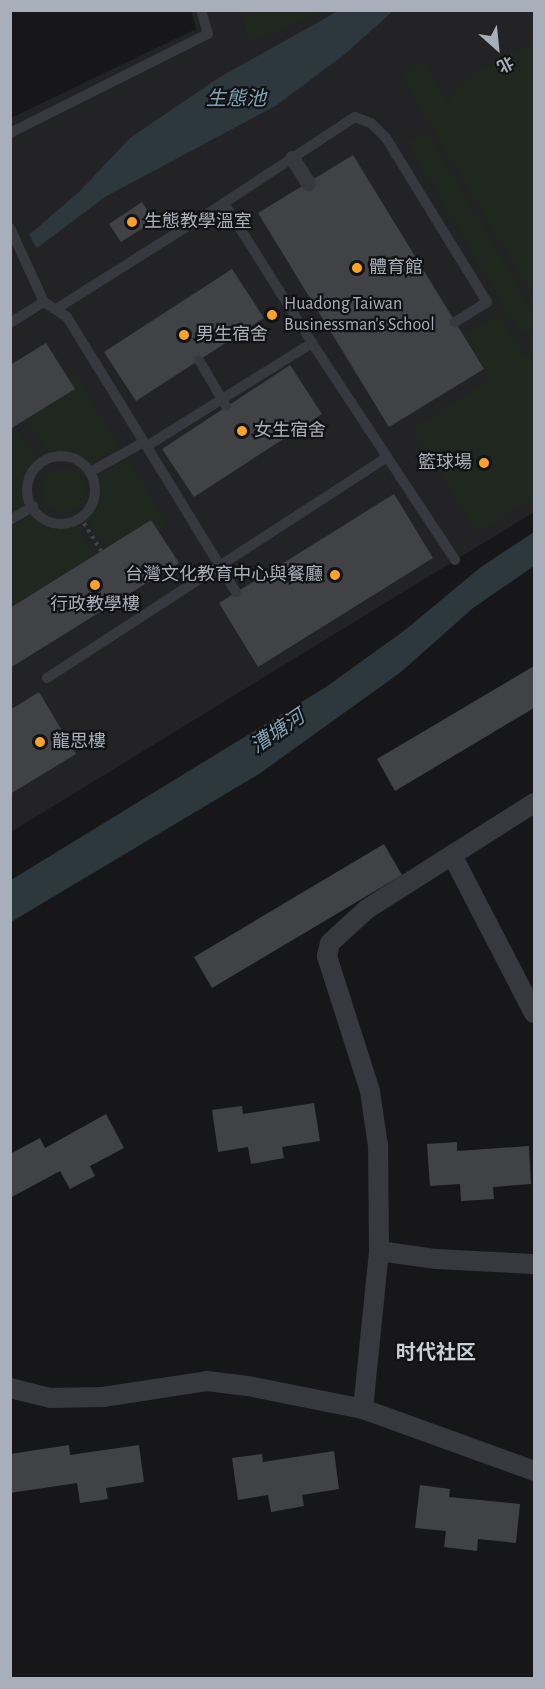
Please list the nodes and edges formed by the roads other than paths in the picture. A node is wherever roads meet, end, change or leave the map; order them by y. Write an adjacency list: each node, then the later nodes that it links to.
1 (201, 10): 2 (lane)
2 (10, 133)
3 (292, 158): 4 (street); 5 (lane); 9 (lane)
4 (308, 183)
5 (224, 203): 8 (lane); 11 (lane)
6 (10, 228): 7 (lane)
7 (44, 302): 8 (lane); 10 (lane)
8 (56, 309): 14 (lane)
9 (455, 322)
10 (10, 323)
11 (312, 343): 13 (lane); 15 (lane)
12 (199, 360): 13 (lane)
13 (224, 403): 14 (lane)
14 (145, 444): 16 (lane); 20 (lane)
15 (387, 457): 19 (lane); 20 (lane)
16 (90, 472): 17 (lane); 17 (lane)
17 (33, 506): 18 (lane)
18 (10, 520)
19 (455, 560)
20 (220, 566): 21 (lane); 22 (lane)
21 (236, 592)
22 (47, 678)
23 (534, 802): 24 (street)
24 (452, 855): 25 (street); 26 (street)
25 (534, 1012)
26 (379, 1251): 27 (street); 29 (street)
27 (534, 1264)
28 (10, 1388): 29 (street)
29 (363, 1409): 30 (street)
30 (534, 1471)

